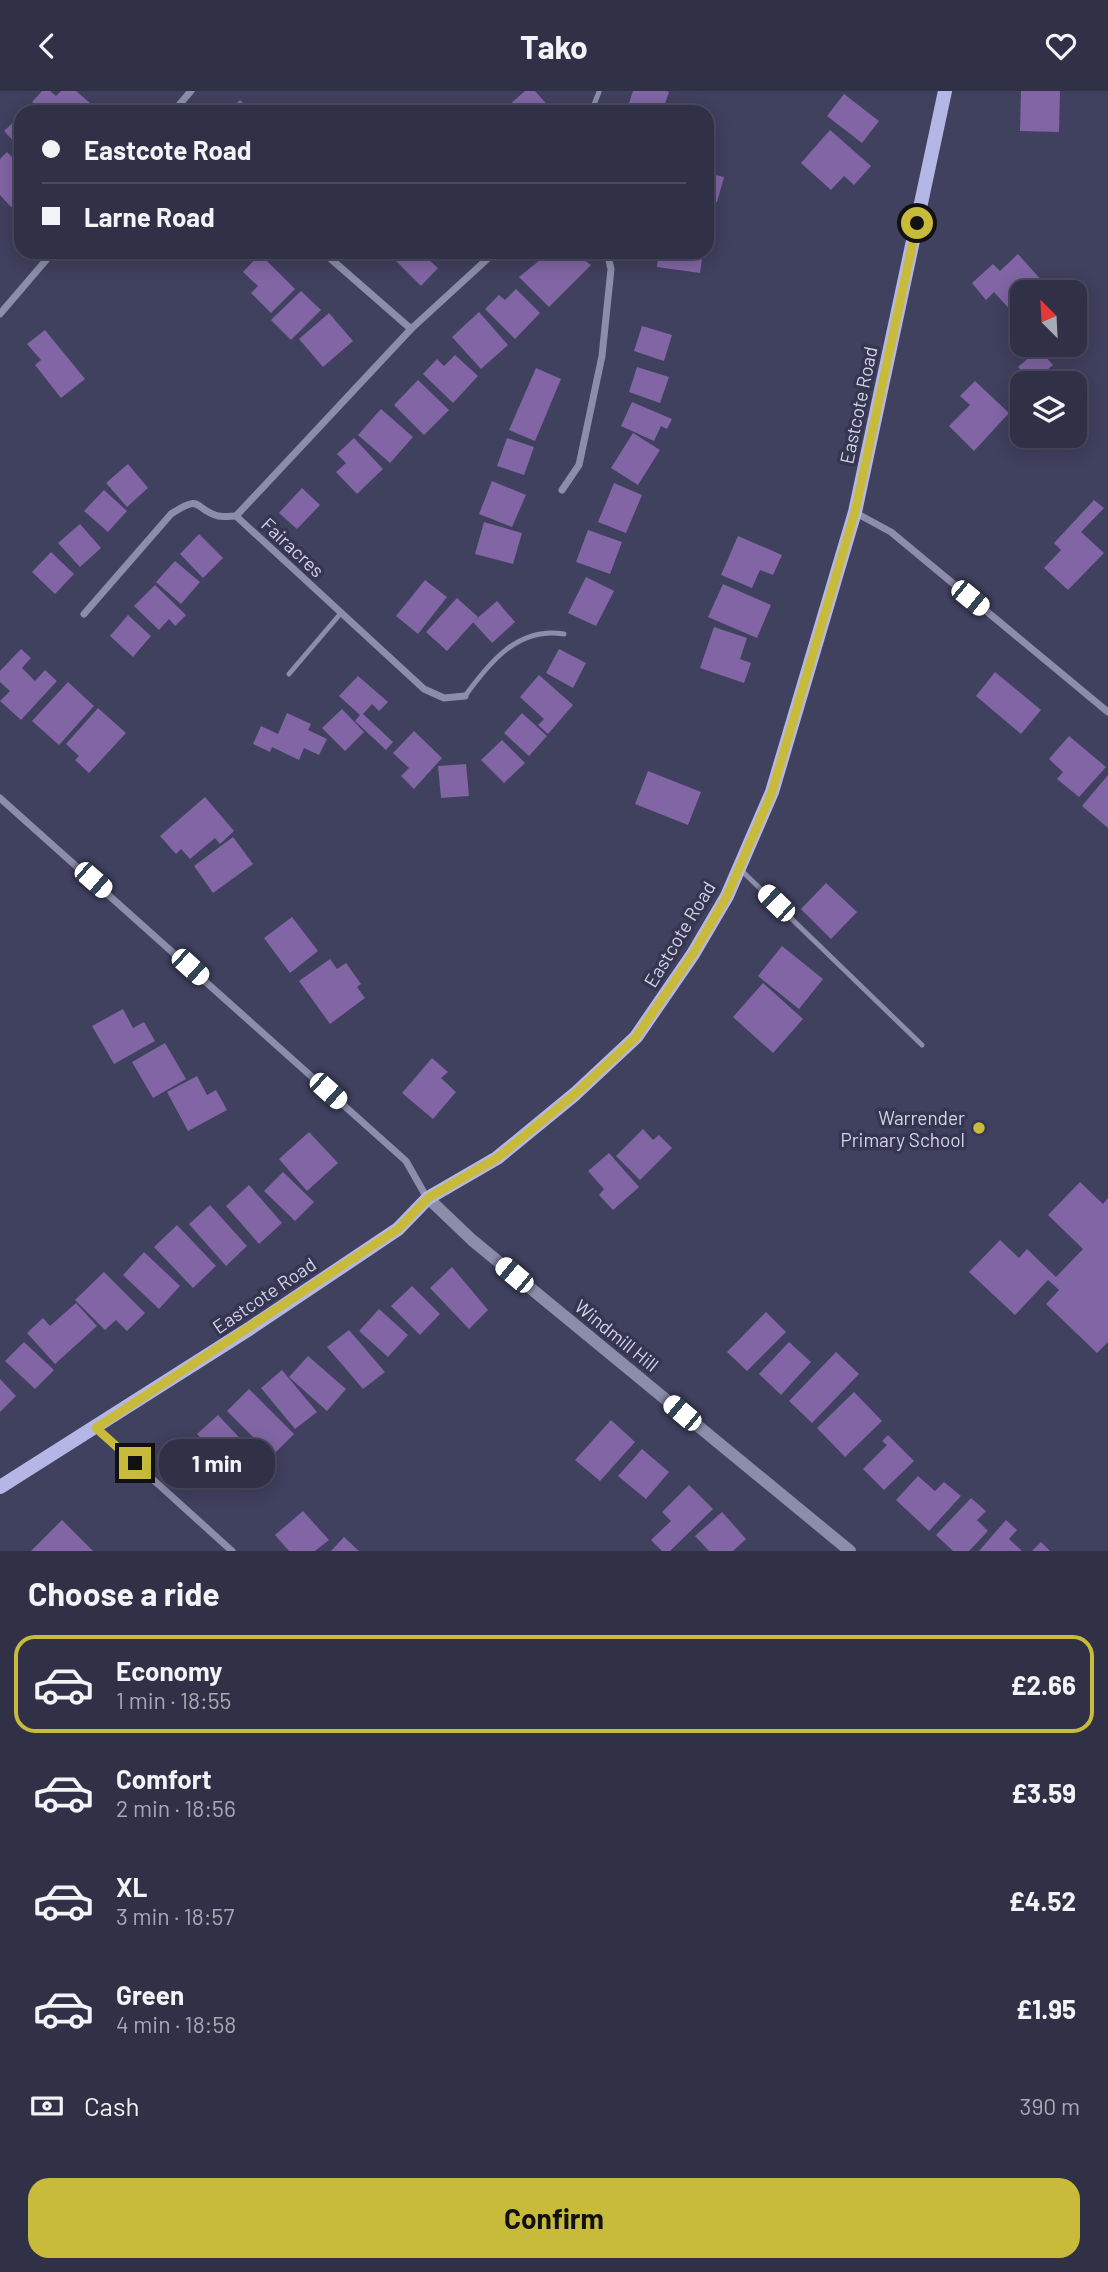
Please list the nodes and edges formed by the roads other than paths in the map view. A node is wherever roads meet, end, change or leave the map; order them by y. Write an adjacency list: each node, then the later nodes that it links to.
1 (191, 91): 3 (street)
2 (945, 91): 11 (main road, Eastcote Road)
3 (179, 105)
4 (47, 259): 8 (street)
5 (331, 259): 9 (street)
6 (487, 259): 9 (street, Fairacres)
7 (609, 259): 10 (street)
8 (0, 314)
9 (411, 330): 12 (street, Fairacres)
10 (562, 490)
11 (855, 512): 18 (street); 20 (main road, Eastcote Road)
12 (236, 516): 13 (street, Fairacres); 14 (street)
13 (341, 613): 16 (lane); 17 (street, Fairacres)
14 (84, 614)
15 (564, 634): 17 (lane)
16 (289, 674)
17 (465, 696)
18 (1108, 712)
19 (0, 798): 22 (street)
20 (739, 867): 21 (lane); 22 (main road, Eastcote Road)
21 (922, 1045)
22 (428, 1198): 23 (main road, Eastcote Road); 26 (street, Windmill Hill)
23 (96, 1428): 24 (main road, Eastcote Road); 25 (street)
24 (0, 1487)
25 (232, 1551)
26 (850, 1551)

